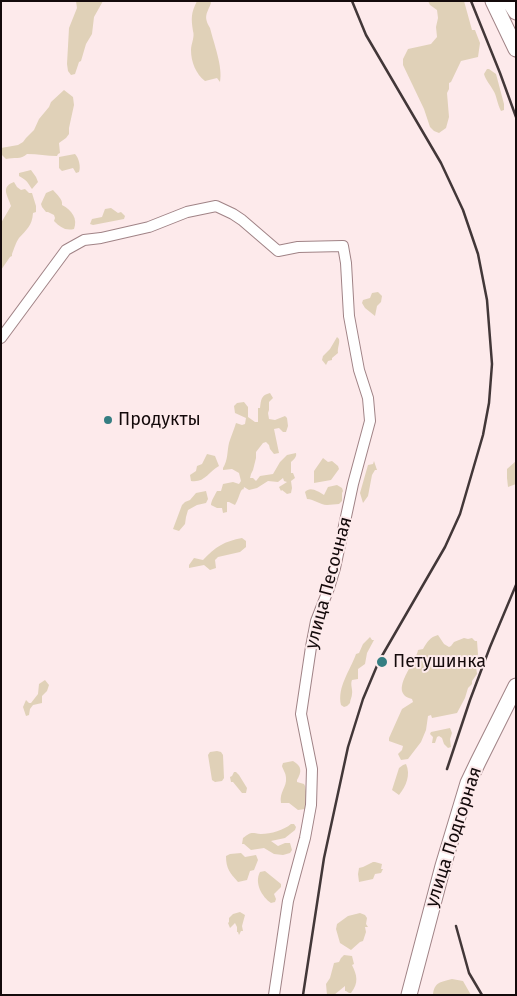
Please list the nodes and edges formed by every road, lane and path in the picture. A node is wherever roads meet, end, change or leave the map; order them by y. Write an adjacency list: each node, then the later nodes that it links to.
1 (493, 1): 4 (main road)
2 (509, 1): 3 (main road)
3 (516, 12)
4 (516, 49)
5 (1, 338): 7 (street, улица Песочная)
6 (516, 686): 8 (main road, улица Подгорная)
7 (274, 995)
8 (409, 995)

